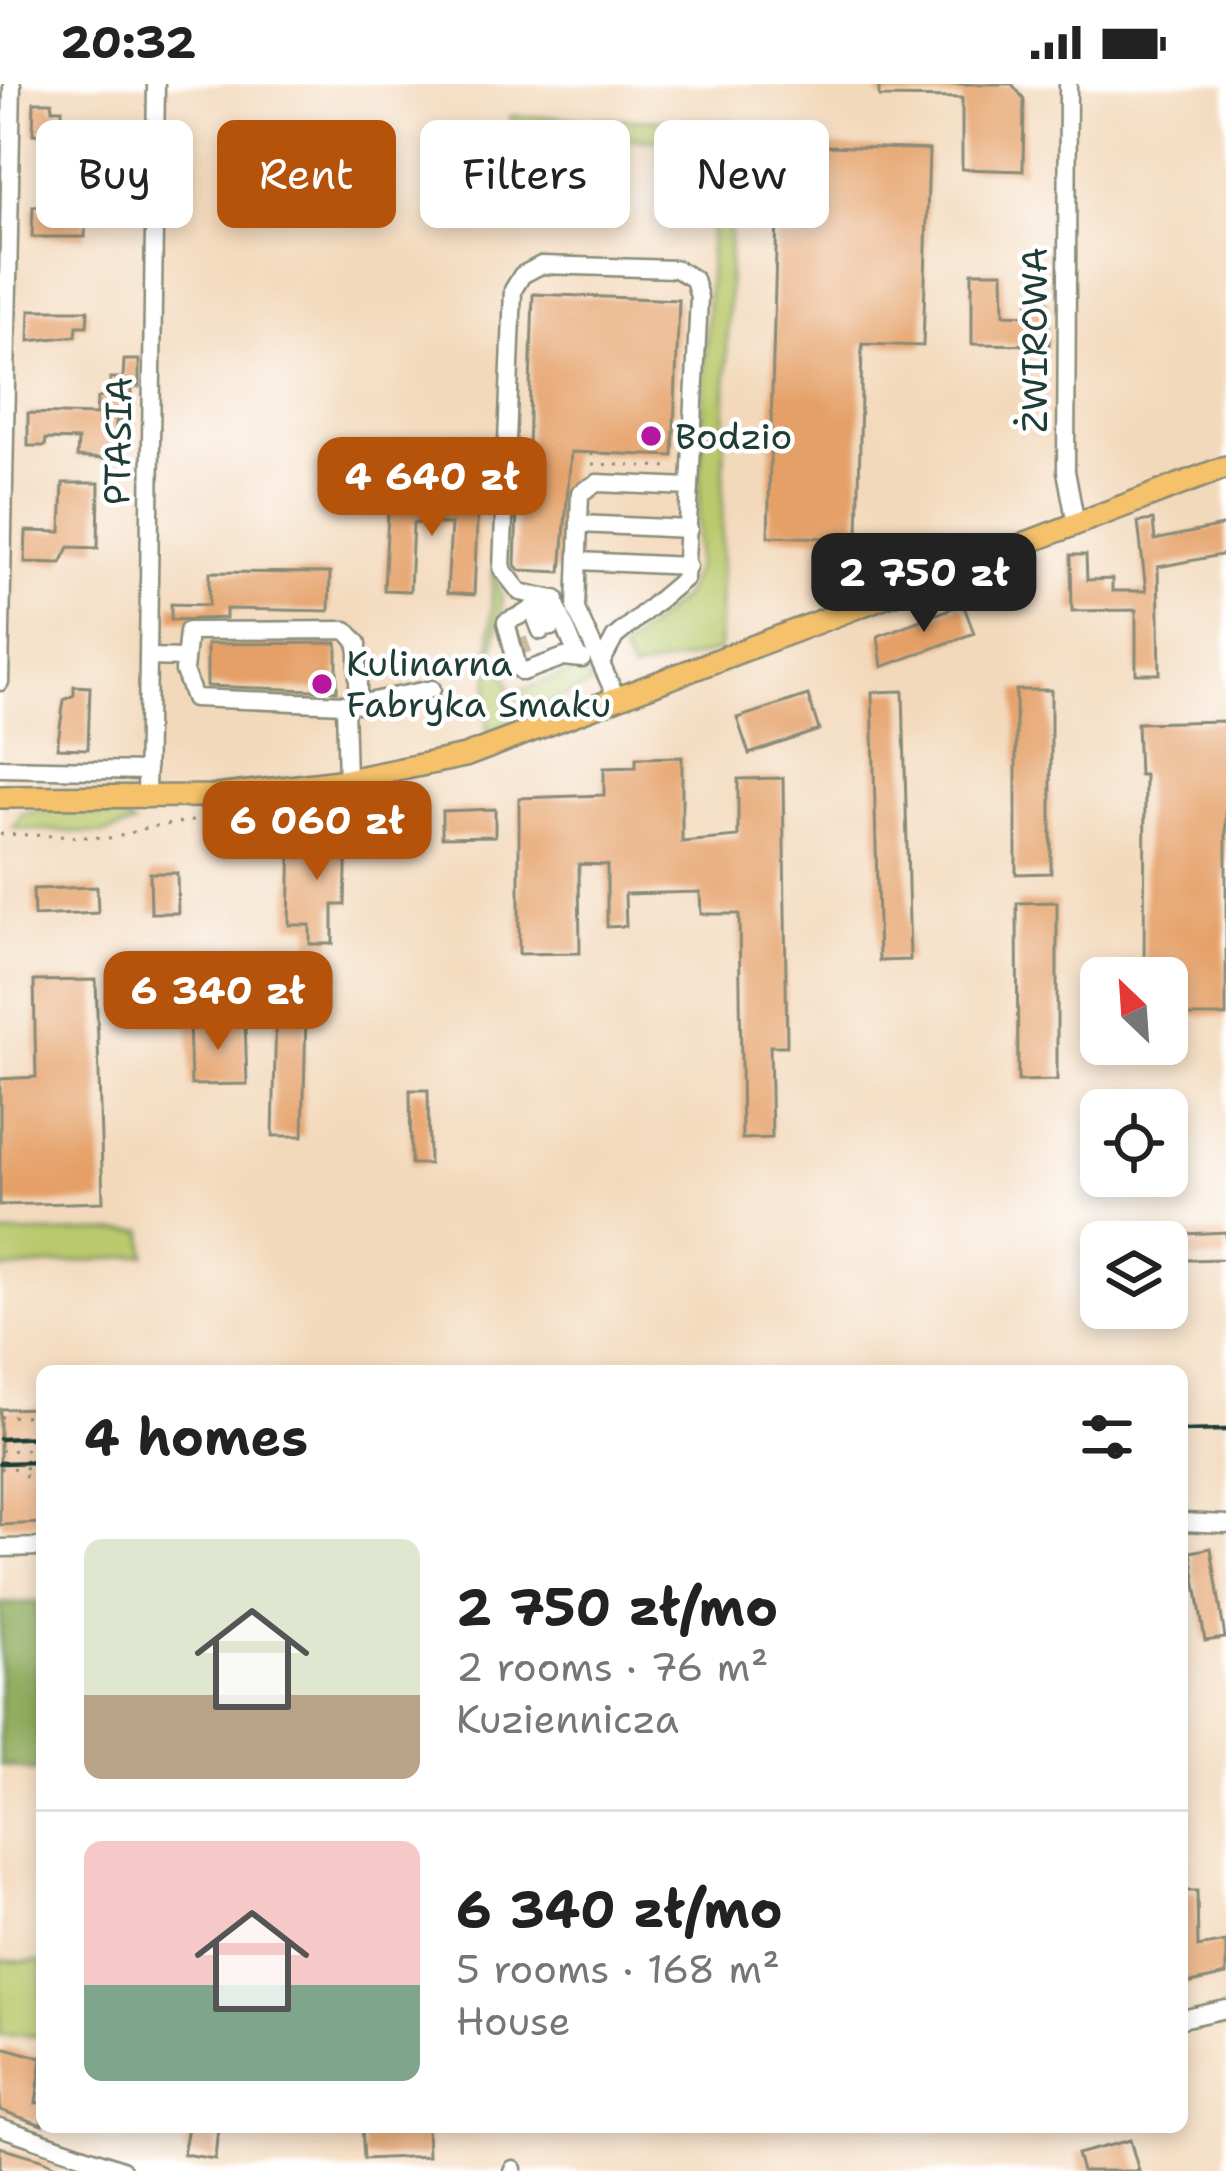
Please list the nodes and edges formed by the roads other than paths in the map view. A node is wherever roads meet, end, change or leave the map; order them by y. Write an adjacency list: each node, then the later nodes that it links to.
1 (12, 84): 19 (street)
2 (157, 84): 16 (street, PTASIA)
3 (1068, 84): 7 (street, ŻWIROWA)
4 (1226, 467): 7 (main road)
5 (690, 488): 6 (street); 8 (street); 11 (street)
6 (579, 524): 8 (street); 9 (street)
7 (1076, 524): 21 (main road)
8 (689, 530): 10 (street)
9 (578, 561): 10 (street); 12 (street)
10 (688, 566): 18 (street)
11 (543, 603): 12 (street); 13 (street); 14 (street); 14 (street)
12 (576, 609): 18 (street)
13 (511, 616): 15 (street); 15 (street)
14 (556, 646): 15 (street); 18 (street)
15 (525, 654)
16 (148, 657): 17 (street); 24 (street, PTASIA)
17 (184, 658): 22 (street); 22 (street)
18 (601, 663): 21 (street)
19 (0, 682)
20 (432, 689): 22 (street)
21 (617, 699): 25 (main road)
22 (351, 704): 25 (street)
23 (0, 768): 24 (street)
24 (147, 771): 27 (street, PTASIA)
25 (344, 790): 27 (main road)
26 (0, 797): 27 (main road)
27 (146, 799)
28 (1188, 1522): 29 (street)
29 (1226, 1524)
30 (36, 1546): 31 (street)
31 (0, 1548)
32 (1226, 2009): 33 (street)
33 (1188, 2018)
34 (0, 2127): 35 (street)
35 (122, 2169)

